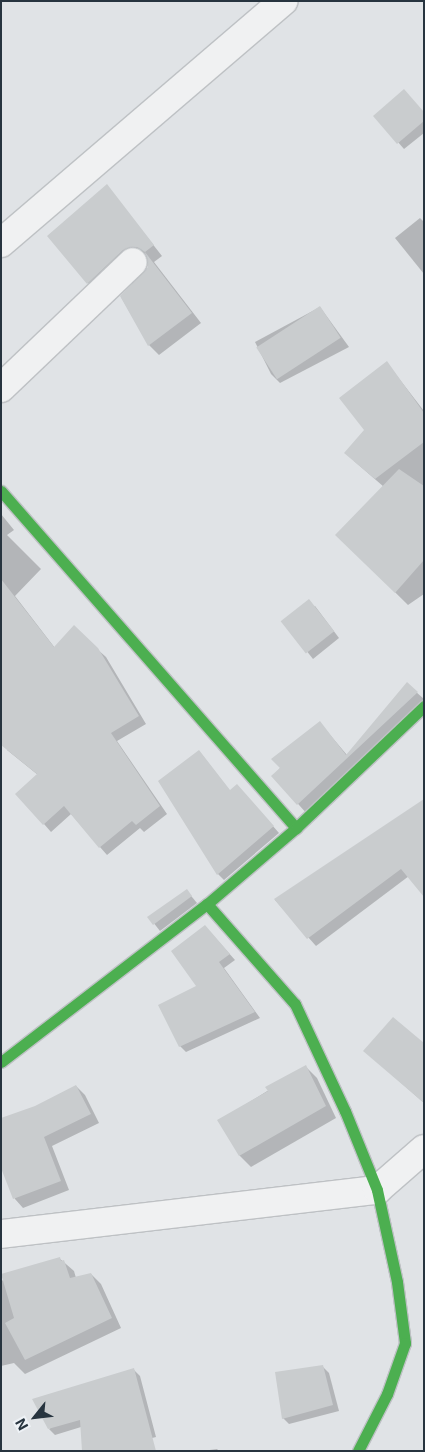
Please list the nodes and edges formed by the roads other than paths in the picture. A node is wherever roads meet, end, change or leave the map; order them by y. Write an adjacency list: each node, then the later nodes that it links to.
1 (283, 1): 2 (street)
2 (1, 243)
3 (132, 262): 4 (street)
4 (1, 388)
5 (1, 491): 7 (street)
6 (424, 706): 7 (street)
7 (296, 828): 8 (street)
8 (207, 904): 9 (street); 11 (street)
9 (1, 1062)
10 (424, 1150): 11 (street)
11 (377, 1190): 12 (street); 13 (street)
12 (1, 1234)
13 (358, 1451)

